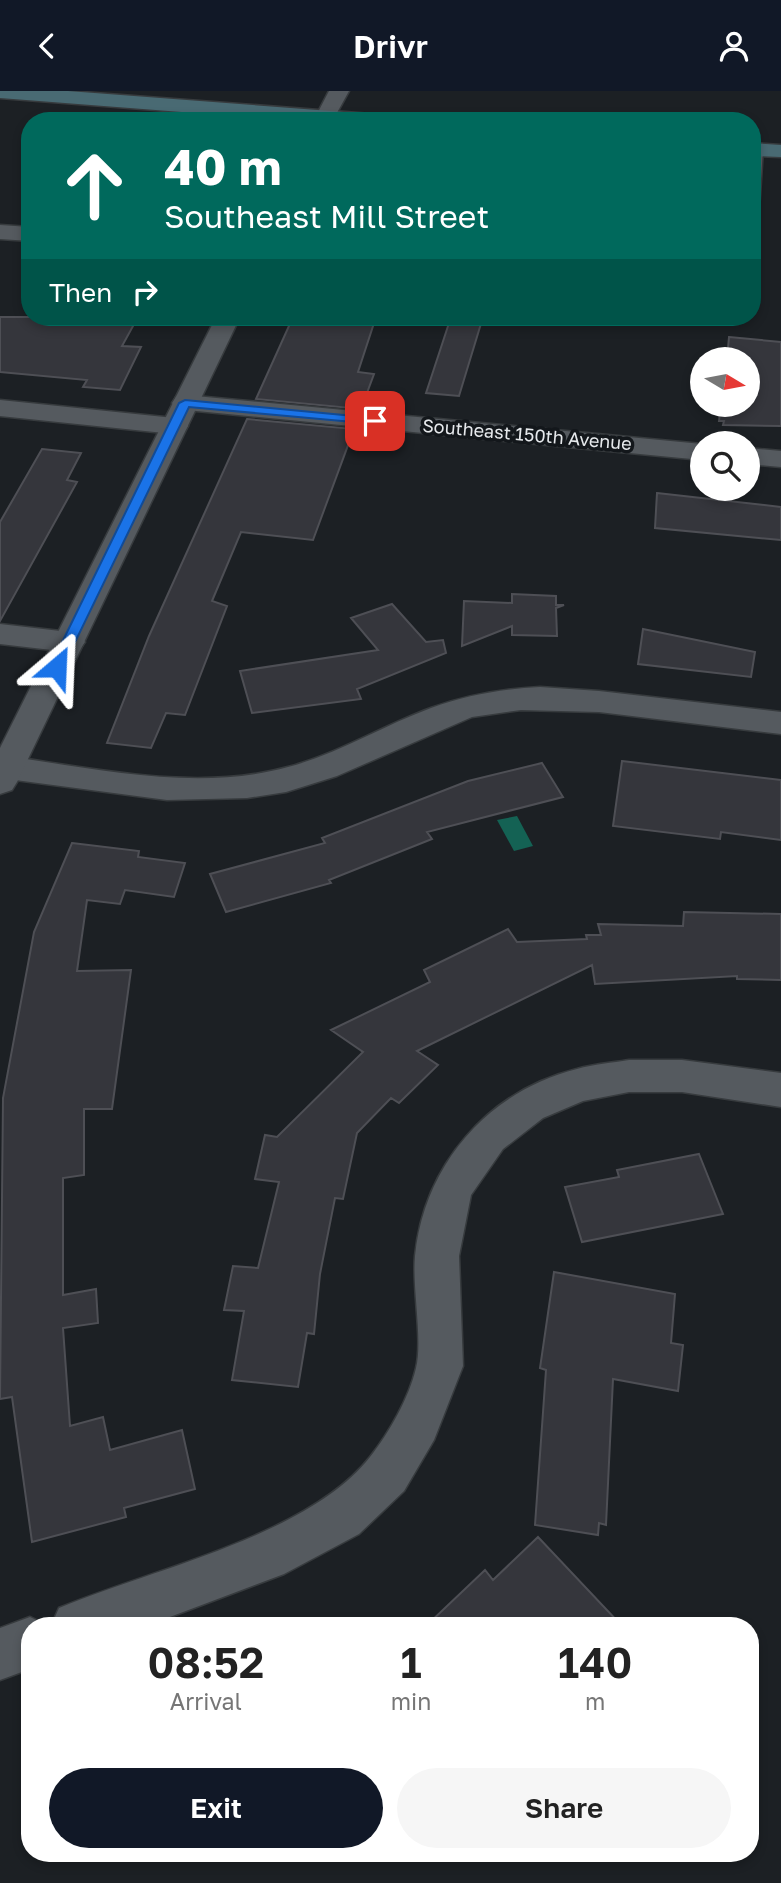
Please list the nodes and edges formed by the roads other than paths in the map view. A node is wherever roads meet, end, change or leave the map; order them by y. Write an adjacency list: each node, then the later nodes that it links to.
1 (339, 91): 5 (street)
2 (0, 92): 3 (main road)
3 (61, 94): 4 (main road)
4 (251, 112)
5 (328, 112)
6 (761, 149): 7 (main road)
7 (781, 151)
8 (0, 232): 9 (street)
9 (21, 233)
10 (223, 326): 12 (street)
11 (0, 408): 12 (street, Southeast 150th Avenue)
12 (179, 414): 13 (street, Southeast 150th Avenue); 17 (street)
13 (690, 451)
14 (760, 457): 15 (street)
15 (781, 459)
16 (0, 634): 17 (street)
17 (69, 642): 19 (street)
18 (781, 723): 19 (street)
19 (4, 775)
20 (781, 1090): 21 (street)
21 (101, 1617)
22 (21, 1646): 23 (street)
23 (0, 1654)

